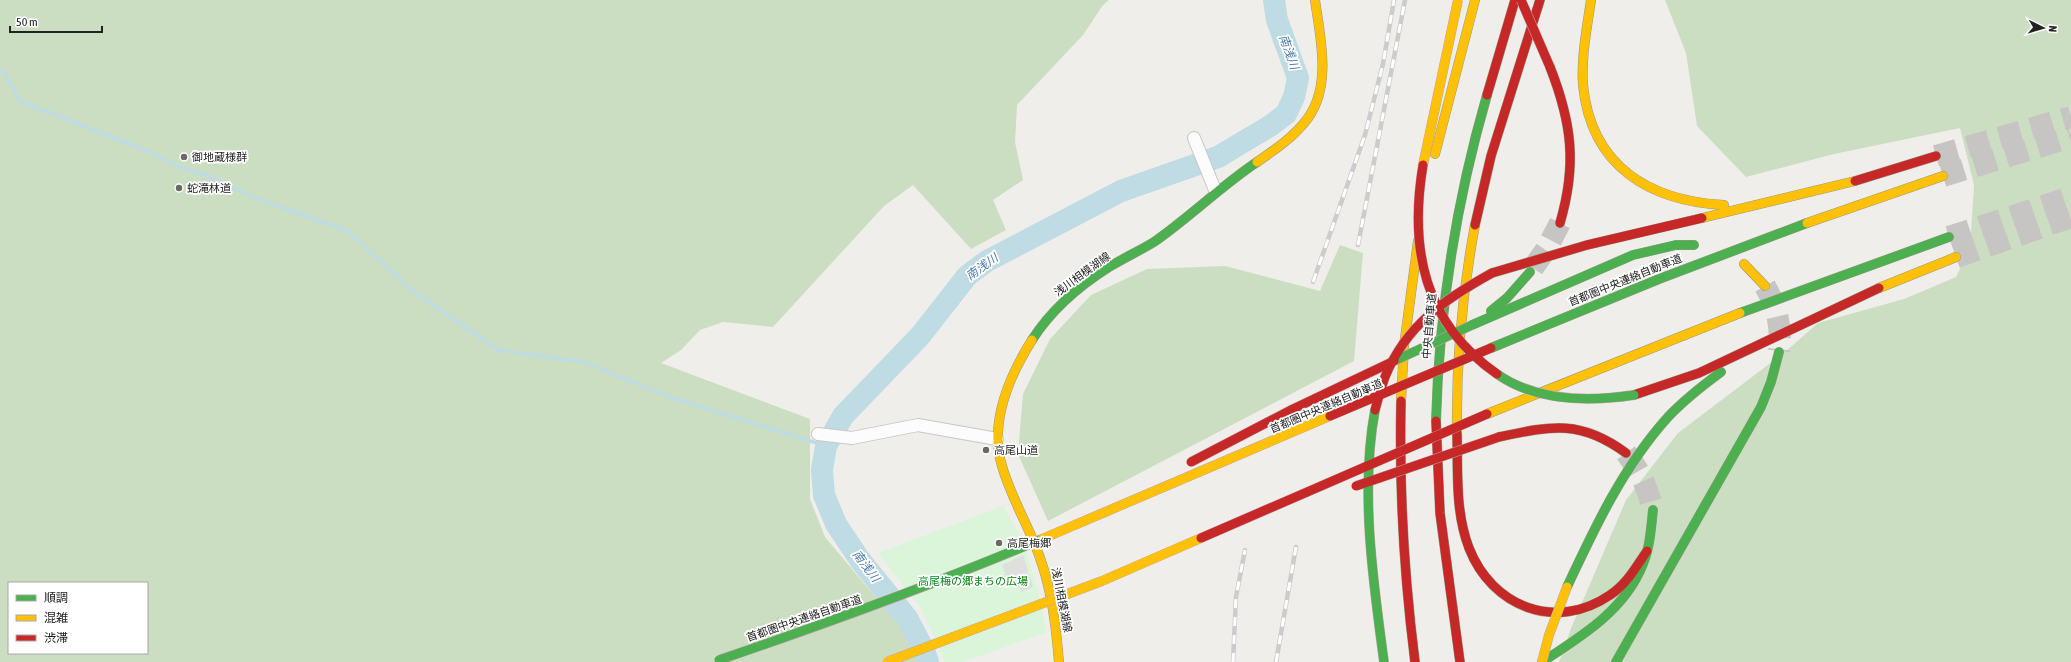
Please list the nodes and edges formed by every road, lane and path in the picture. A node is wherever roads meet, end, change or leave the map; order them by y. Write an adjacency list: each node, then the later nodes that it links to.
1 (1315, 0): 11 (main road, 浅川相模湖線)
2 (1458, 0): 21 (main road, bridge)
3 (1475, 0): 38 (main road, 中央自動車道)
4 (1515, 0): 39 (main road, 中央自動車道)
5 (1521, 0): 13 (main road, bridge)
6 (1540, 0): 32 (main road)
7 (1590, 0): 12 (main road)
8 (1194, 138): 11 (street)
9 (1936, 156): 12 (main road)
10 (1943, 176): 31 (main road, 首都圏中央連絡自動車道, bridge)
11 (1215, 190): 24 (main road, 浅川相模湖線)
12 (1768, 203): 37 (main road, bridge)
13 (1560, 223)
14 (1949, 237): 33 (main road, bridge)
15 (1694, 245): 20 (main road)
16 (1956, 257): 21 (main road)
17 (1744, 264): 19 (main road)
18 (1530, 272): 20 (main road)
19 (1765, 286)
20 (1493, 312): 26 (main road, bridge)
21 (1774, 338): 40 (main road, bridge)
22 (1779, 352): 41 (main road)
23 (818, 434): 24 (street)
24 (997, 439): 36 (main road, 浅川相模湖線)
25 (1626, 453): 28 (main road, bridge)
26 (1182, 467)
27 (1161, 478): 31 (main road, bridge)
28 (1348, 490)
29 (1652, 510): 32 (main road)
30 (1273, 517): 33 (main road, bridge)
31 (1062, 529): 34 (main road, 首都圏中央連絡自動車道, bridge)
32 (1647, 551): 40 (main road)
33 (1102, 581): 35 (main road, bridge)
34 (718, 660)
35 (887, 662)
36 (1059, 662)
37 (1384, 662)
38 (1415, 662)
39 (1460, 662)
40 (1542, 662)
41 (1616, 662)

